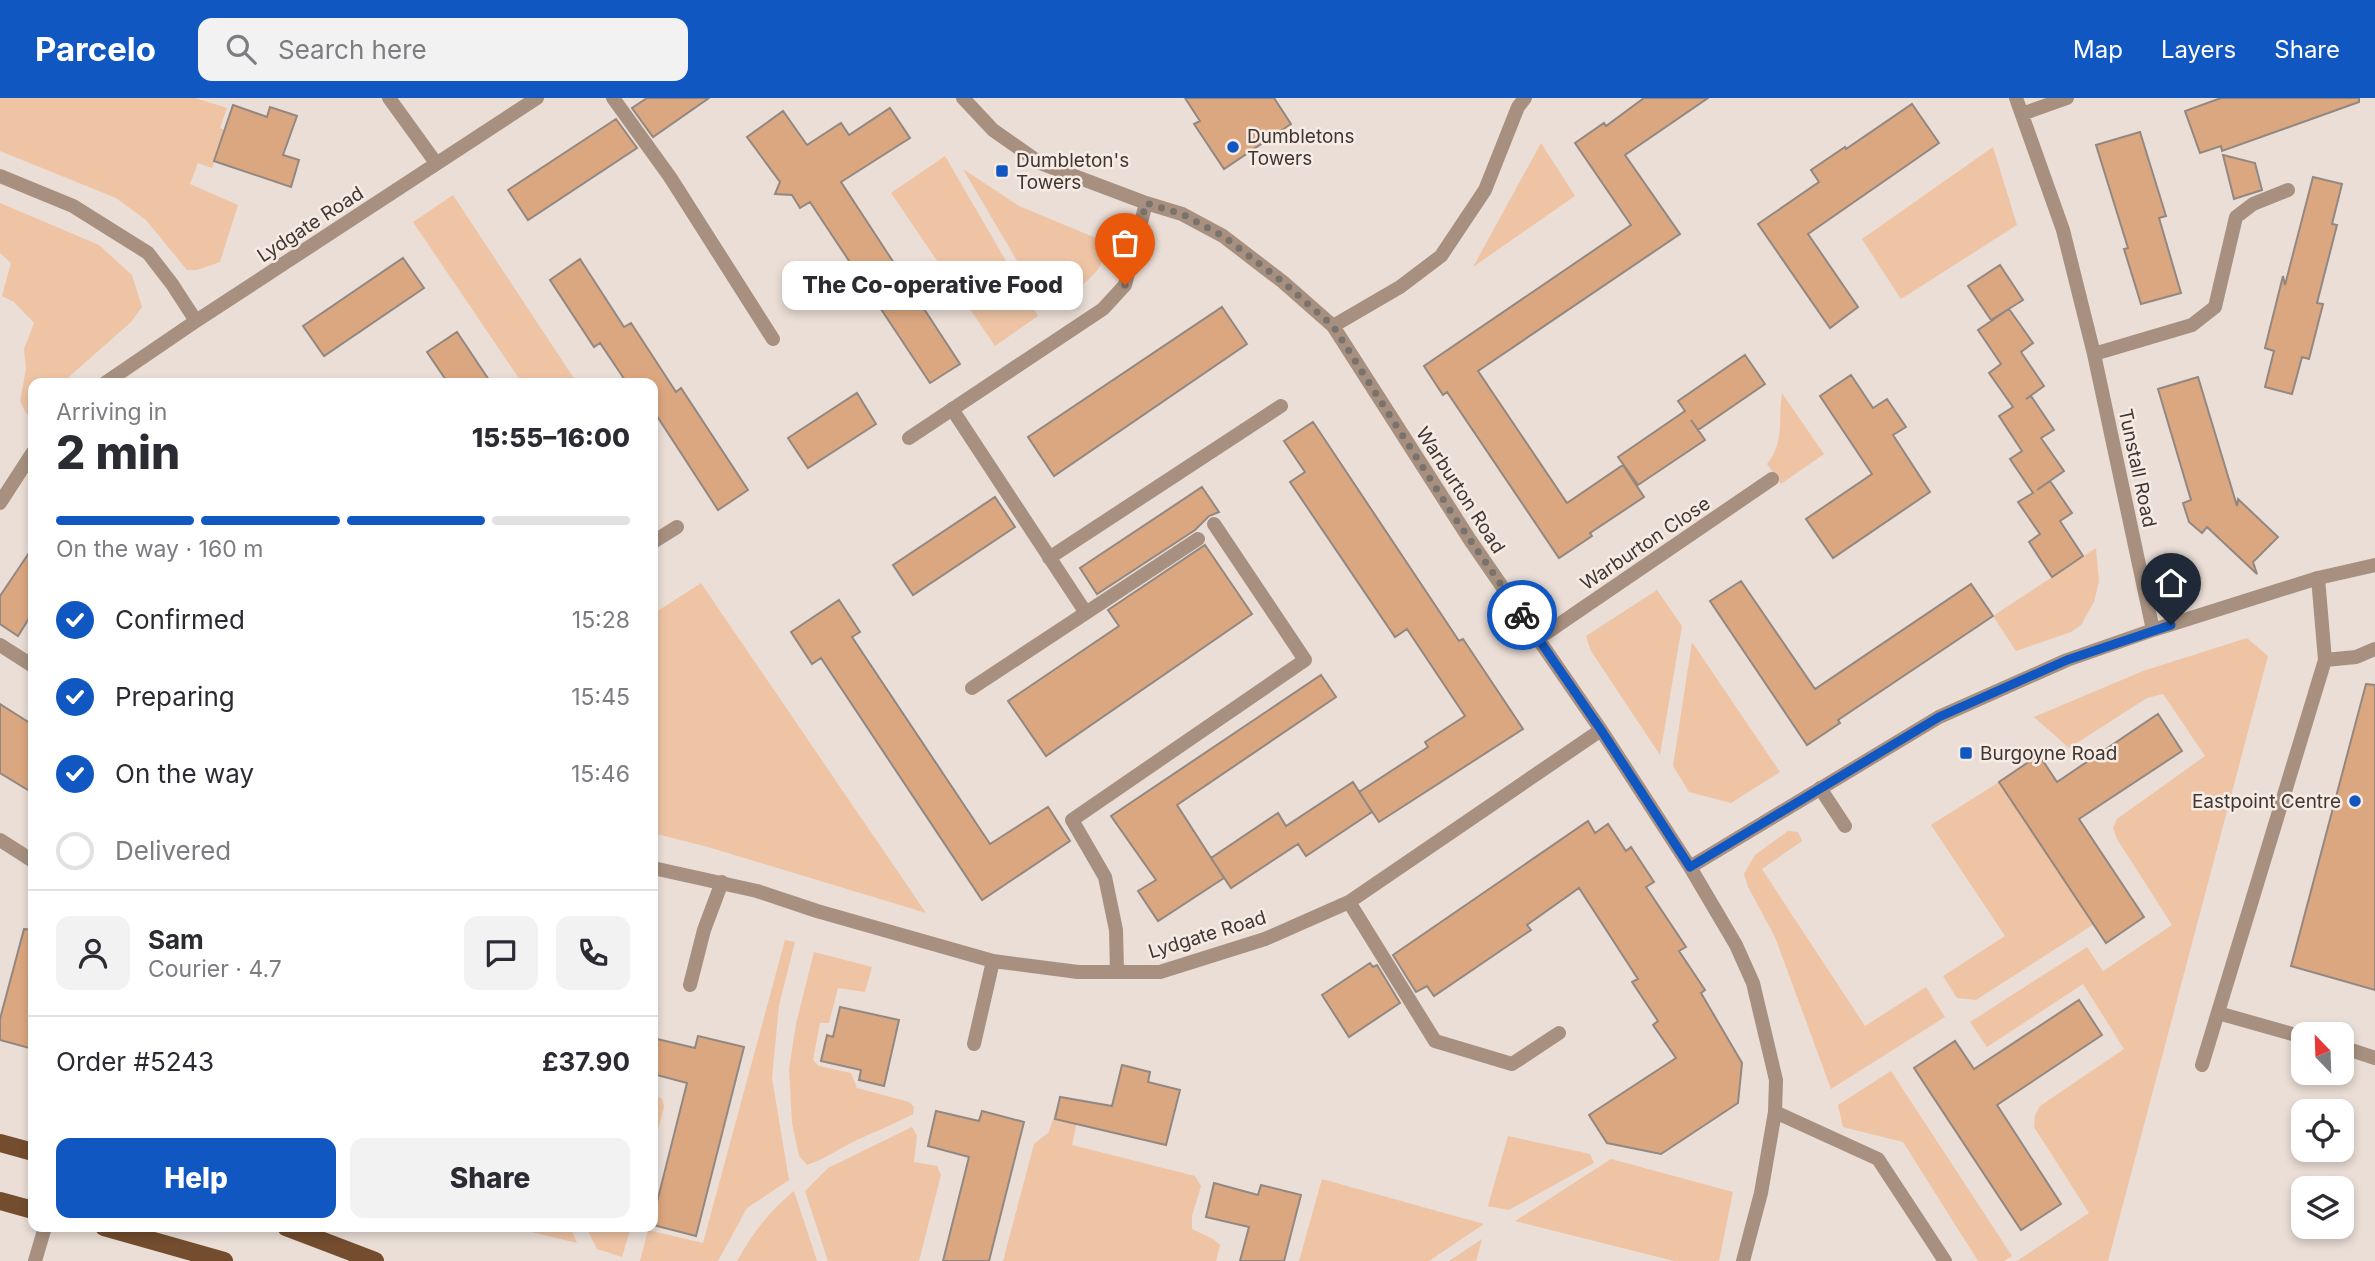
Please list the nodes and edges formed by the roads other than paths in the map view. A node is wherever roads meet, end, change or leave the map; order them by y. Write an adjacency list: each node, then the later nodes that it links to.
1 (389, 98): 9 (street)
2 (537, 98): 9 (street, Lydgate Road)
3 (613, 98): 15 (street)
4 (963, 98): 12 (street, Warburton Road)
5 (1525, 98): 14 (street)
6 (2016, 98): 8 (street, Tunstall Road)
7 (2067, 98): 8 (street)
8 (2022, 114): 16 (street, Tunstall Road)
9 (436, 163): 13 (street, Lydgate Road)
10 (0, 176): 13 (street)
11 (2288, 190): 16 (street)
12 (1146, 203): 14 (street, Warburton Road); 19 (street)
13 (196, 321): 17 (street, Lydgate Road)
14 (1333, 326): 33 (street, Warburton Road)
15 (773, 339)
16 (2094, 354): 32 (street, Tunstall Road)
17 (112, 378)
18 (1281, 406): 28 (street)
19 (952, 409): 20 (street); 28 (street)
20 (909, 438)
21 (28, 460): 23 (street)
22 (1772, 479): 33 (street, Warburton Close)
23 (0, 503)
24 (1214, 524): 49 (street)
25 (677, 527): 26 (street)
26 (658, 539)
27 (1198, 539): 31 (street)
28 (1049, 558): 31 (street)
29 (2375, 565): 30 (street)
30 (2318, 578): 32 (street); 36 (street)
31 (1086, 612): 38 (street)
32 (2153, 630): 40 (street)
33 (1539, 638): 39 (street, Warburton Road)
34 (0, 645): 37 (street)
35 (2375, 649): 36 (street)
36 (2325, 660): 51 (street)
37 (28, 663)
38 (972, 688)
39 (1601, 730): 44 (street, Warburton Road); 47 (street, Lydgate Road)
40 (1820, 788): 41 (street); 44 (street)
41 (1845, 826)
42 (0, 840): 43 (street)
43 (28, 858)
44 (1690, 867): 58 (street, Warburton Road)
45 (658, 869): 46 (street, Lydgate Road)
46 (722, 882): 48 (street, Lydgate Road); 50 (street)
47 (1349, 902): 49 (street, Lydgate Road); 52 (street)
48 (993, 961): 49 (street, Lydgate Road); 54 (street)
49 (1116, 972)
50 (690, 985)
51 (2218, 1013): 53 (street); 57 (street)
52 (1559, 1033)
53 (2291, 1034)
54 (974, 1044)
55 (2354, 1051): 56 (street)
56 (2375, 1058)
57 (2202, 1065)
58 (1775, 1112): 69 (street, Warburton Road); 70 (street)
59 (0, 1143): 60 (main road)
60 (28, 1151)
61 (0, 1201): 62 (main road)
62 (28, 1209)
63 (44, 1232): 66 (street)
64 (122, 1232): 67 (main road)
65 (299, 1232): 68 (main road)
66 (35, 1261)
67 (224, 1261)
68 (375, 1261)
69 (1743, 1261)
70 (1945, 1261)

